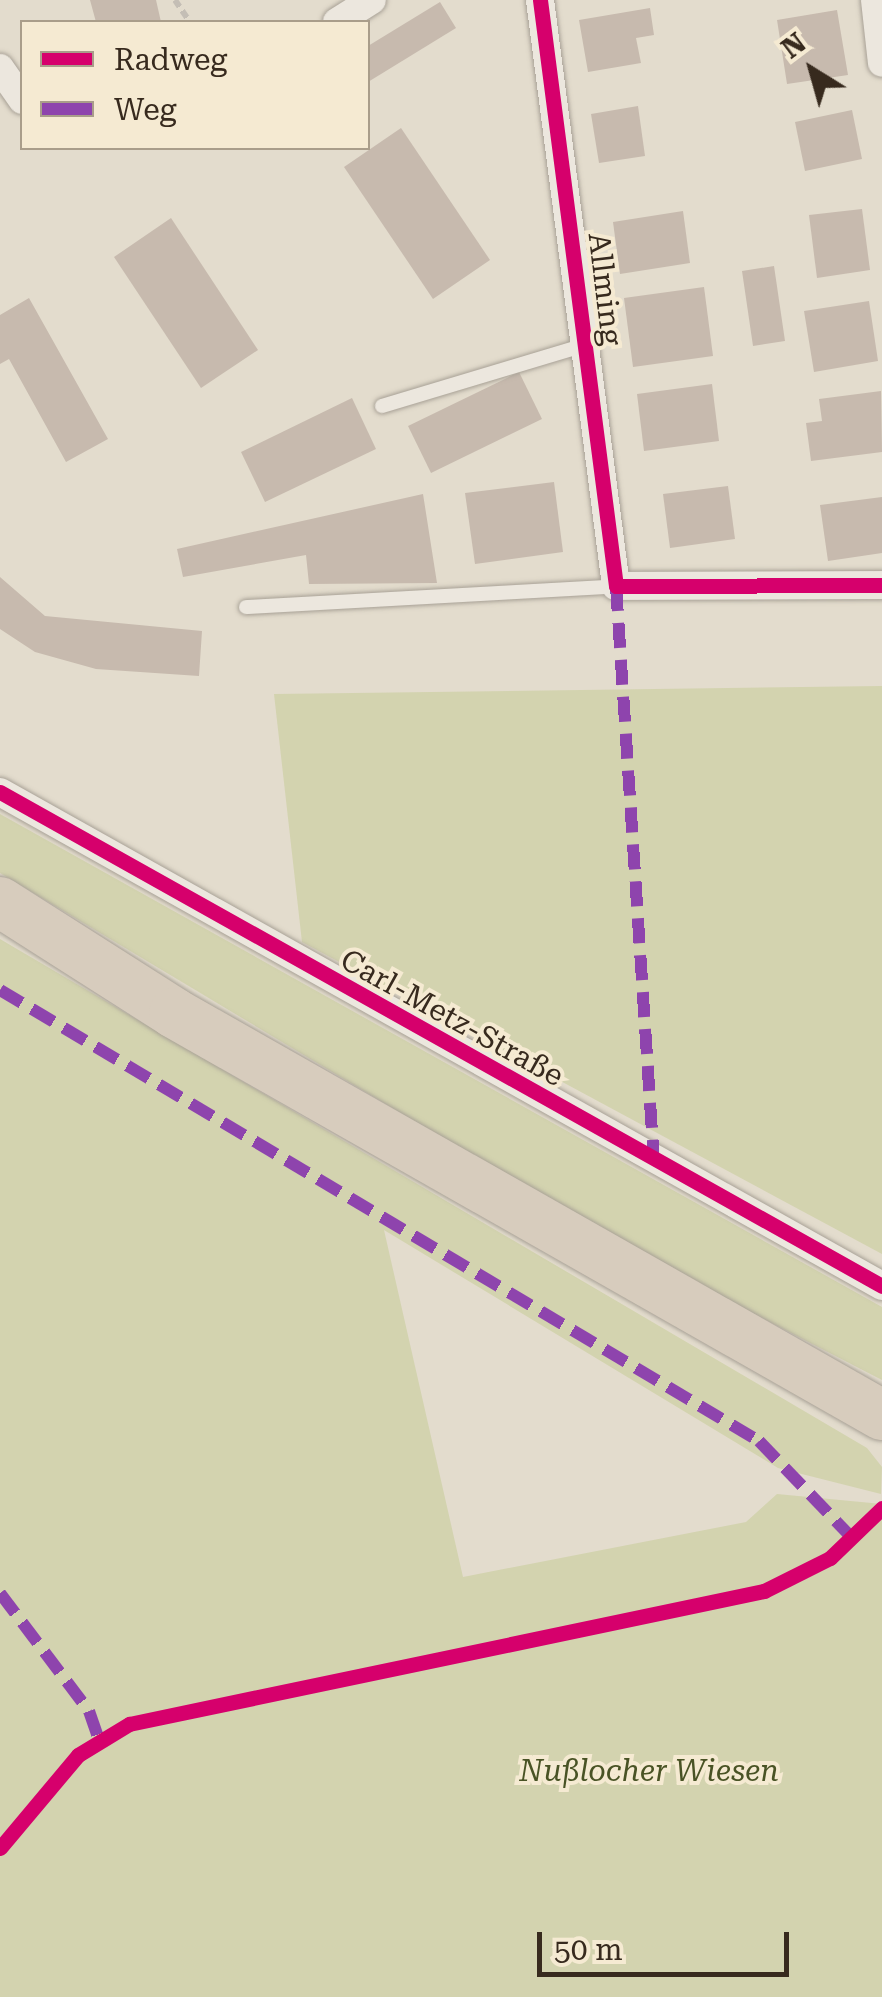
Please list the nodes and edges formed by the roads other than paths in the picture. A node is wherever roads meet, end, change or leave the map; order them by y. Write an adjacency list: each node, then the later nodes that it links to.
1 (372, 0): 4 (street)
2 (540, 0): 8 (street, Allming)
3 (875, 0): 5 (street)
4 (340, 20)
5 (882, 63)
6 (0, 68): 7 (street)
7 (20, 97)
8 (585, 345): 9 (lane); 10 (street, Allming)
9 (382, 406)
10 (616, 586): 11 (street); 12 (lane)
11 (882, 586)
12 (246, 607)
13 (0, 792): 15 (street, Carl-Metz-Straße)
14 (0, 902): 16 (highway)
15 (882, 1286)
16 (882, 1414)

